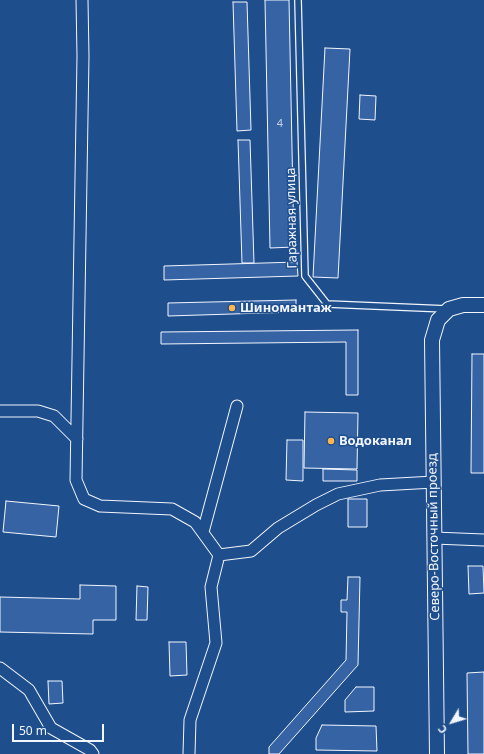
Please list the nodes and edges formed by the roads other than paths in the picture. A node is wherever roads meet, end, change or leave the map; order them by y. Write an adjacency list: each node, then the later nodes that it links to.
1 (82, 0): 7 (street)
2 (298, 0): 4 (lane, Гаражная улица)
3 (484, 305): 4 (street)
4 (450, 309): 8 (street, Северо-Восточный проезд)
5 (237, 406): 9 (street)
6 (0, 411): 7 (street)
7 (77, 439): 9 (street)
8 (434, 482): 10 (street, Северо-Восточный проезд); 12 (street)
9 (203, 532): 12 (street)
10 (434, 538): 11 (street); 16 (street, Северо-Восточный проезд)
11 (484, 540)
12 (219, 555): 15 (street)
13 (0, 668): 14 (street)
14 (93, 754)
15 (189, 754)
16 (437, 754)

